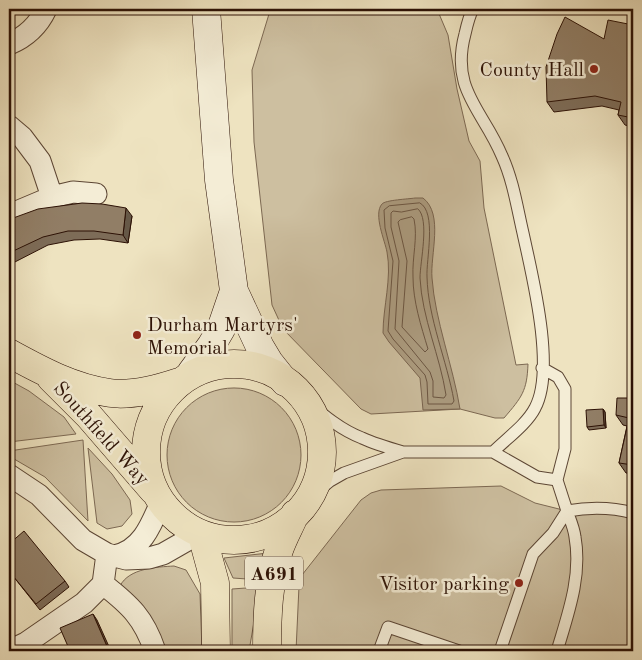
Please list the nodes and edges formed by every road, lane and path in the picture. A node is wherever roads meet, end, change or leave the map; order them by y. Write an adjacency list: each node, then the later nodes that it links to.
1 (46, 9): 4 (street)
2 (206, 9): 9 (main road)
3 (474, 9): 11 (lane)
4 (9, 44)
5 (9, 126): 7 (street)
6 (96, 194): 7 (street)
7 (52, 197): 8 (street)
8 (14, 213)
9 (234, 291): 13 (main road); 14 (main road)
10 (9, 353): 12 (highway, Southfield Way)
11 (542, 368): 16 (lane); 18 (lane)
12 (48, 375): 13 (highway, Southfield Way); 19 (highway, Southfield Way)
13 (185, 377): 14 (highway); 19 (highway)
14 (293, 388): 15 (lane); 20 (highway)
15 (403, 452): 16 (lane); 20 (lane)
16 (493, 452): 18 (lane)
17 (9, 475): 24 (street)
18 (557, 480): 21 (lane)
19 (158, 497): 23 (highway); 24 (street)
20 (301, 507): 23 (highway); 30 (highway, A691)
21 (567, 511): 22 (lane); 33 (lane); 34 (lane)
22 (633, 513)
23 (200, 534): 24 (street); 29 (highway, A691)
24 (110, 555): 25 (street)
25 (103, 584): 27 (street); 28 (street)
26 (437, 648): 31 (lane); 32 (lane)
27 (9, 651)
28 (155, 651)
29 (216, 651)
30 (267, 651)
31 (380, 651)
32 (459, 651)
33 (500, 651)
34 (557, 651)

